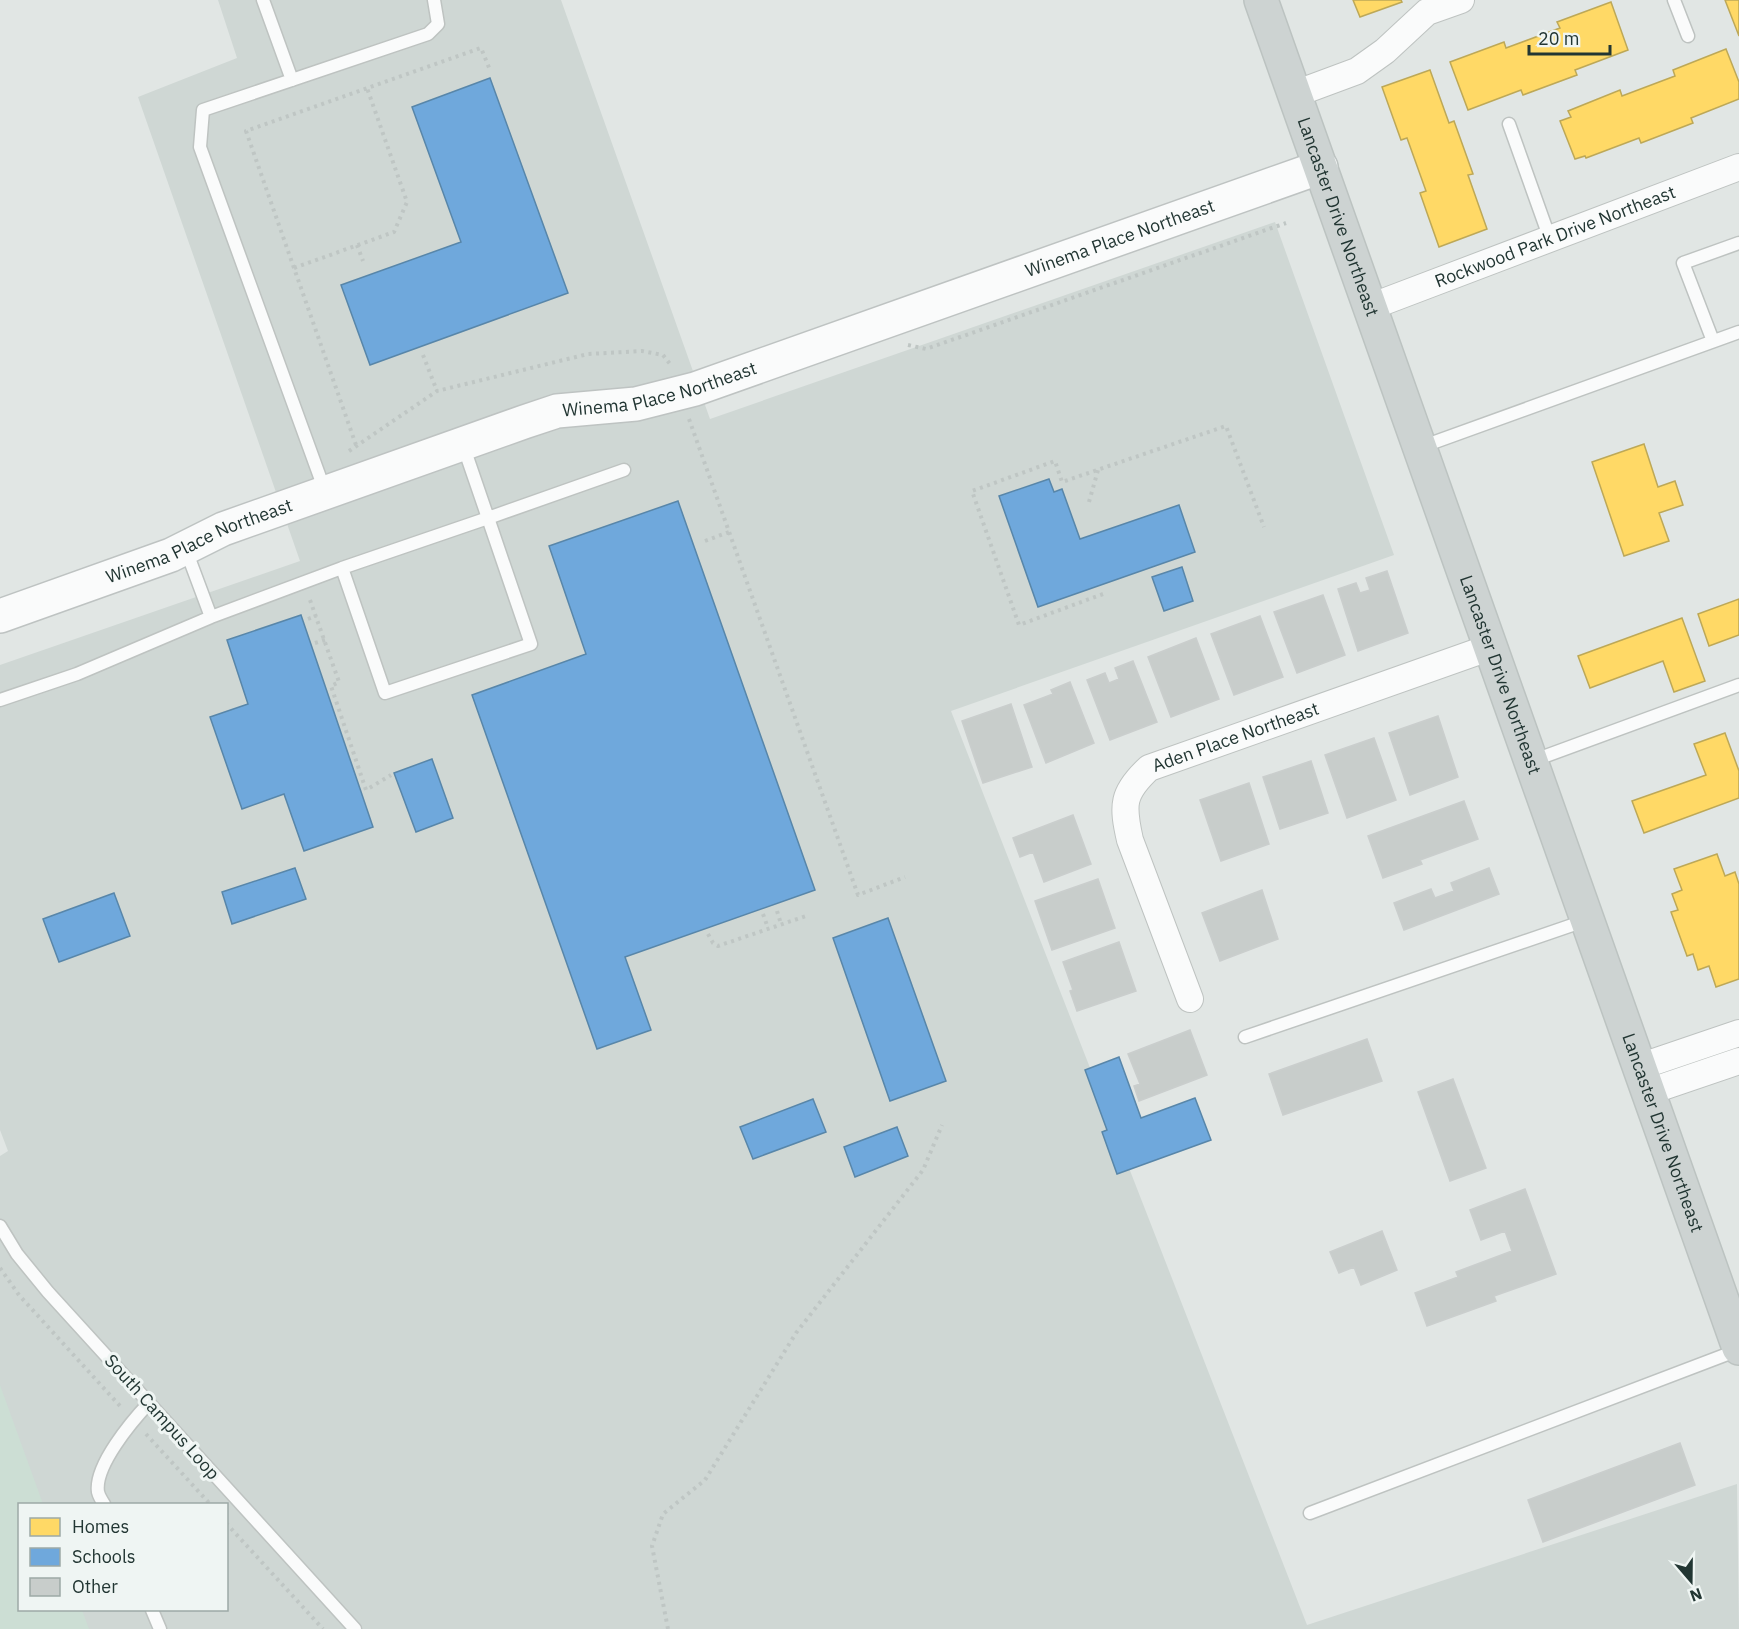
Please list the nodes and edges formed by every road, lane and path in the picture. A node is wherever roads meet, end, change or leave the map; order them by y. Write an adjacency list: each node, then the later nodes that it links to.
1 (263, 0): 8 (lane)
2 (434, 0): 8 (lane)
3 (1261, 0): 10 (main road, Lancaster Drive Northeast)
4 (1461, 0): 10 (street)
5 (1674, 0): 6 (lane)
6 (1688, 36)
7 (490, 70): 9 (path)
8 (292, 80): 31 (lane)
9 (367, 88): 16 (path); 18 (path)
10 (1295, 94): 12 (main road, Lancaster Drive Northeast)
11 (1509, 124): 14 (lane)
12 (1321, 167): 19 (main road, Lancaster Drive Northeast); 24 (street, Winema Place Northeast)
13 (1739, 167): 14 (street, Rockwood Park Drive Northeast)
14 (1550, 239): 19 (street, Rockwood Park Drive Northeast)
15 (1739, 243): 21 (lane)
16 (357, 245): 17 (path); 18 (path)
17 (363, 261)
18 (294, 268): 26 (path)
19 (1370, 307): 27 (main road, Lancaster Drive Northeast)
20 (1739, 332): 21 (lane)
21 (1713, 341): 27 (lane)
22 (423, 355): 23 (path)
23 (437, 392): 24 (path); 26 (path)
24 (680, 393): 25 (street, Winema Place Northeast); 35 (path)
25 (463, 444): 31 (street, Winema Place Northeast); 33 (lane)
26 (356, 445): 28 (path)
27 (1420, 447): 47 (main road, Lancaster Drive Northeast)
28 (343, 458)
29 (624, 470): 33 (lane)
30 (1098, 470): 32 (path); 34 (path); 40 (path)
31 (325, 492): 37 (street, Winema Place Northeast)
32 (1089, 502)
33 (489, 518): 38 (lane); 38 (lane)
34 (1264, 527)
35 (729, 532): 36 (path); 52 (path)
36 (705, 541)
37 (186, 548): 41 (street, Winema Place Northeast); 43 (lane)
38 (342, 568): 39 (lane)
39 (304, 582): 42 (path); 43 (lane)
40 (1103, 594)
41 (0, 616)
42 (316, 616): 44 (path); 45 (path)
43 (211, 617): 49 (lane)
44 (308, 619)
45 (325, 640): 46 (path); 51 (path)
46 (315, 644)
47 (1491, 647): 50 (main road, Lancaster Drive Northeast); 60 (street, Aden Place Northeast)
48 (1739, 685): 50 (lane)
49 (0, 700)
50 (1531, 761): 56 (main road, Lancaster Drive Northeast)
51 (391, 775)
52 (904, 877)
53 (777, 911): 57 (path)
54 (763, 914): 58 (path)
55 (809, 915): 57 (path)
56 (1587, 920): 62 (lane); 64 (main road, Lancaster Drive Northeast)
57 (781, 924): 58 (path)
58 (768, 928): 59 (path)
59 (708, 934)
60 (1190, 999)
61 (1739, 1034): 64 (street)
62 (1245, 1037)
63 (1739, 1061): 64 (street)
64 (1644, 1079): 68 (main road, Lancaster Drive Northeast)
65 (942, 1125): 79 (path)
66 (0, 1226): 69 (lane, South Campus Loop)
67 (0, 1268): 70 (path)
68 (1739, 1349): 73 (lane)
69 (149, 1403): 70 (lane); 78 (lane, South Campus Loop)
70 (133, 1420): 71 (lane); 72 (path)
71 (104, 1503)
72 (209, 1503)
73 (1310, 1513)
74 (228, 1525): 77 (path)
75 (152, 1611): 76 (lane)
76 (160, 1629)
77 (323, 1629)
78 (355, 1629)
79 (668, 1629)

